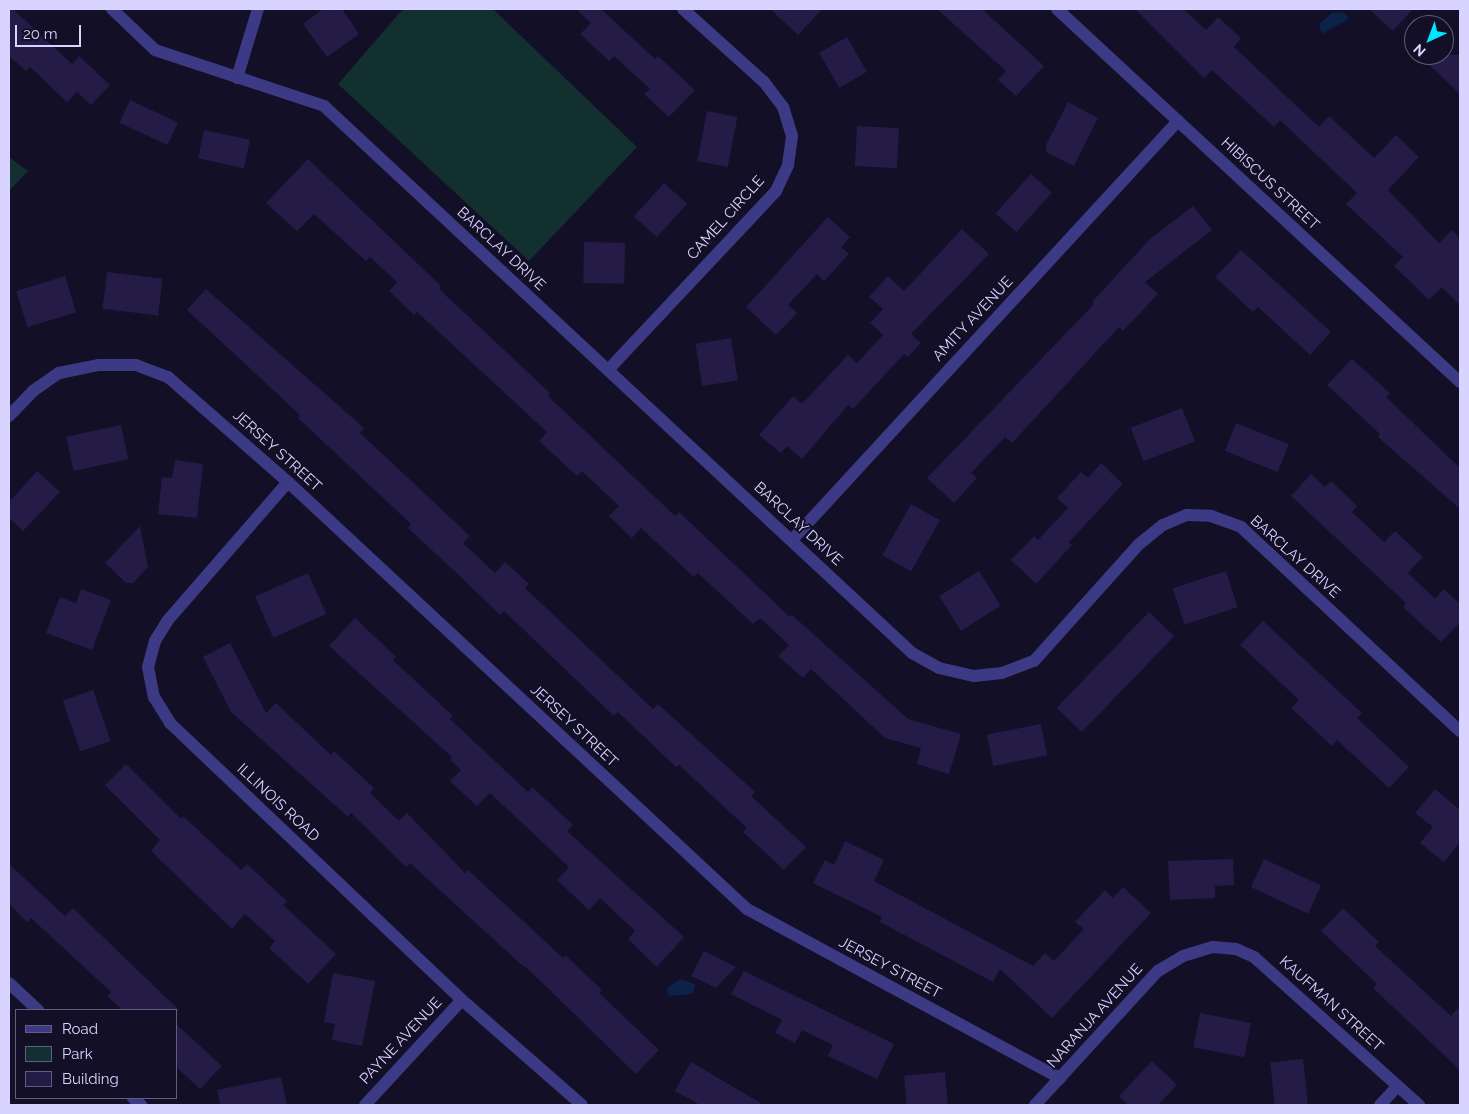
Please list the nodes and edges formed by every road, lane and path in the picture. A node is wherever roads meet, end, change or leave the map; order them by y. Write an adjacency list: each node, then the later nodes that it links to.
1 (112, 9): 5 (street, BARCLAY DRIVE)
2 (258, 9): 5 (street)
3 (683, 9): 7 (street, CAMEL CIRCLE)
4 (1057, 9): 6 (street, HIBISCUS STREET)
5 (237, 78): 7 (street, BARCLAY DRIVE)
6 (1178, 121): 8 (street, HIBISCUS STREET); 11 (street, AMITY AVENUE)
7 (608, 370): 11 (street, BARCLAY DRIVE)
8 (1460, 382)
9 (9, 416): 10 (street, JERSEY STREET)
10 (288, 482): 15 (street, ILLINOIS ROAD); 17 (street, JERSEY STREET)
11 (792, 540): 12 (street, BARCLAY DRIVE)
12 (1460, 731)
13 (1213, 947): 17 (street, NARANJA AVENUE); 18 (street, KAUFMAN STREET)
14 (9, 983): 16 (street)
15 (462, 1000): 19 (street, PAYNE AVENUE); 20 (street, ILLINOIS ROAD)
16 (37, 1009)
17 (1060, 1078): 21 (street, NARANJA AVENUE)
18 (1398, 1086): 22 (street); 23 (street, KAUFMAN STREET)
19 (365, 1105)
20 (582, 1105)
21 (1035, 1105)
22 (1380, 1105)
23 (1419, 1105)

